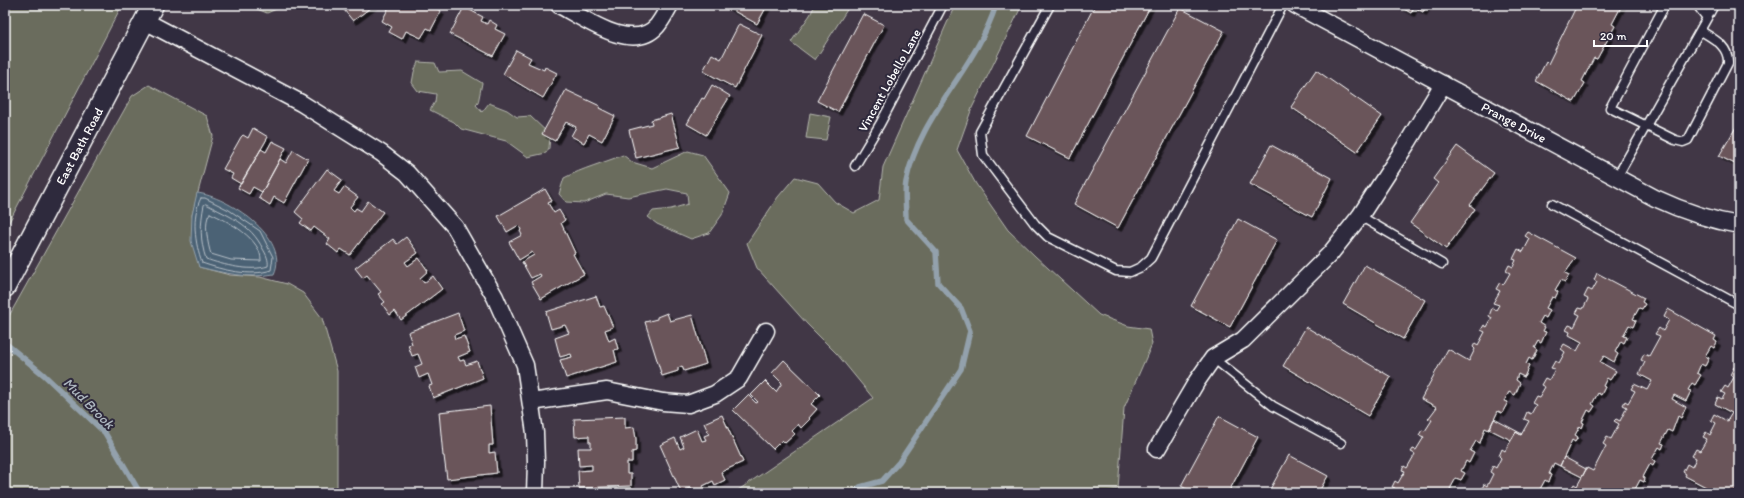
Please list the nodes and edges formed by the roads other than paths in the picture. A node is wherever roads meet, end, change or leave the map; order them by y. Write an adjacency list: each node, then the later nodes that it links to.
1 (559, 5): 2 (street)
2 (670, 5)
3 (944, 5): 15 (lane, Vincent Lobello Lane)
4 (1050, 5): 5 (lane)
5 (1283, 5)
6 (1295, 5): 13 (street, Prange Drive)
7 (1665, 5): 14 (lane)
8 (1697, 5): 11 (lane)
9 (1714, 5): 11 (lane)
10 (149, 13): 21 (street, East Bath Road); 25 (street)
11 (1707, 18): 12 (lane)
12 (1701, 31): 14 (lane); 14 (lane)
13 (1443, 84): 16 (street, Prange Drive); 18 (street)
14 (1646, 127): 16 (lane)
15 (855, 166)
16 (1617, 178): 19 (street, Prange Drive)
17 (1552, 204): 22 (lane)
18 (1360, 216): 20 (lane); 24 (street)
19 (1739, 225)
20 (1442, 264)
21 (5, 287)
22 (1739, 305)
23 (766, 331): 25 (street)
24 (1213, 358): 26 (lane); 27 (street)
25 (531, 402): 28 (street)
26 (1341, 443)
27 (1157, 449)
28 (535, 493)

